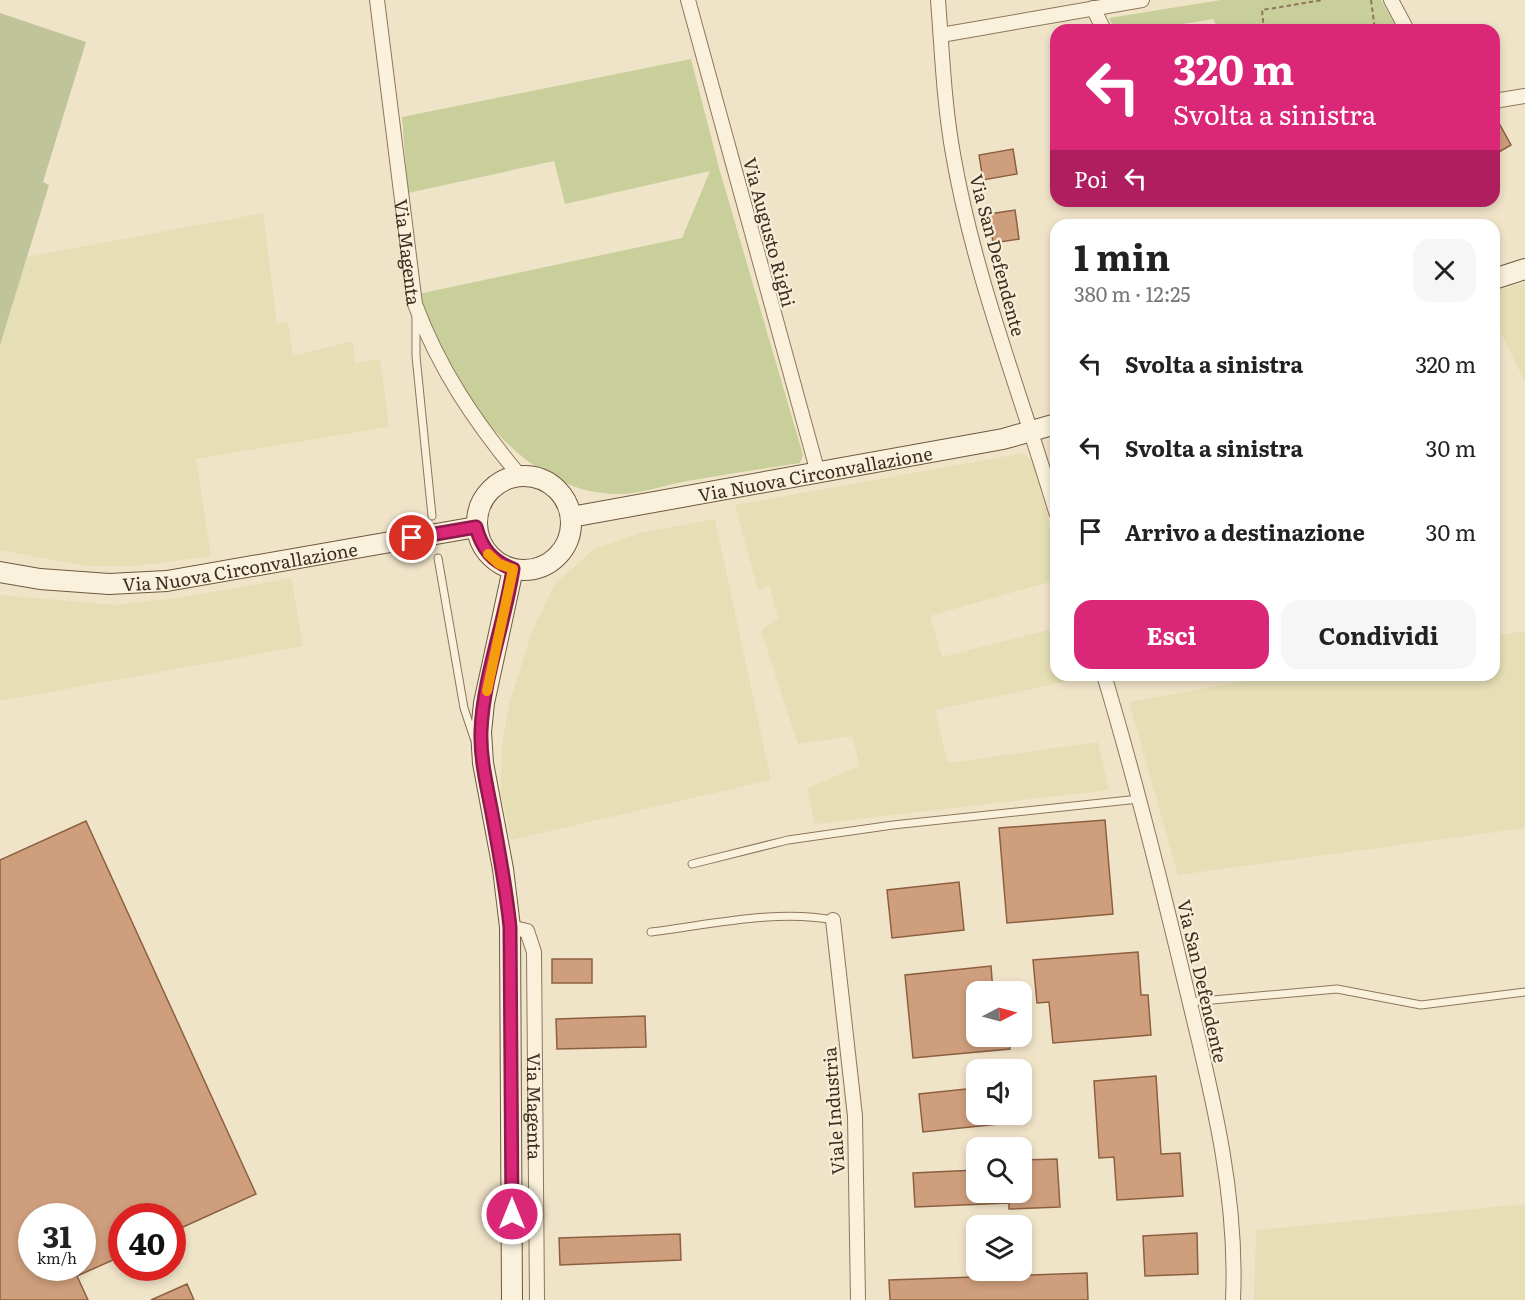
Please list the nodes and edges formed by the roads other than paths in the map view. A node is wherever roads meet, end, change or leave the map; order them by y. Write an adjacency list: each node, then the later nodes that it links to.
1 (377, 0): 14 (street, Via Magenta)
2 (688, 0): 17 (street, Via Augusto Righi)
3 (938, 0): 9 (street, Via San Defendente)
4 (1142, 0): 6 (street)
5 (1391, 0): 8 (street)
6 (1093, 8): 7 (street); 9 (street)
7 (1101, 24)
8 (1404, 24)
9 (941, 35): 16 (street, Via San Defendente)
10 (1525, 96): 11 (street)
11 (1500, 100)
12 (1525, 269): 13 (street)
13 (1500, 277)
14 (416, 304): 18 (street, Via Magenta); 20 (lane)
15 (1050, 426): 16 (street, Via Nuova Circonvallazione)
16 (1032, 432): 17 (street, Via Nuova Circonvallazione); 19 (street, Via San Defendente)
17 (818, 473): 21 (street, Via Nuova Circonvallazione)
18 (519, 475): 21 (street); 22 (street)
19 (1050, 492)
20 (432, 516)
21 (571, 517): 24 (street)
22 (476, 527): 24 (street); 25 (street, Via Nuova Circonvallazione)
23 (438, 558): 27 (lane)
24 (513, 569): 27 (street, Via Magenta)
25 (0, 572)
26 (1106, 681): 28 (street, Via San Defendente)
27 (483, 763): 31 (street, Via Magenta)
28 (1139, 799): 29 (lane); 34 (street, Via San Defendente)
29 (692, 864)
30 (833, 920): 32 (lane); 37 (street, Viale Industria)
31 (510, 927): 35 (street, Via Magenta); 36 (street, Via Magenta)
32 (651, 932)
33 (1525, 992): 34 (lane)
34 (1190, 1002): 38 (street, Via San Defendente)
35 (512, 1300)
36 (537, 1300)
37 (858, 1300)
38 (1233, 1300)

